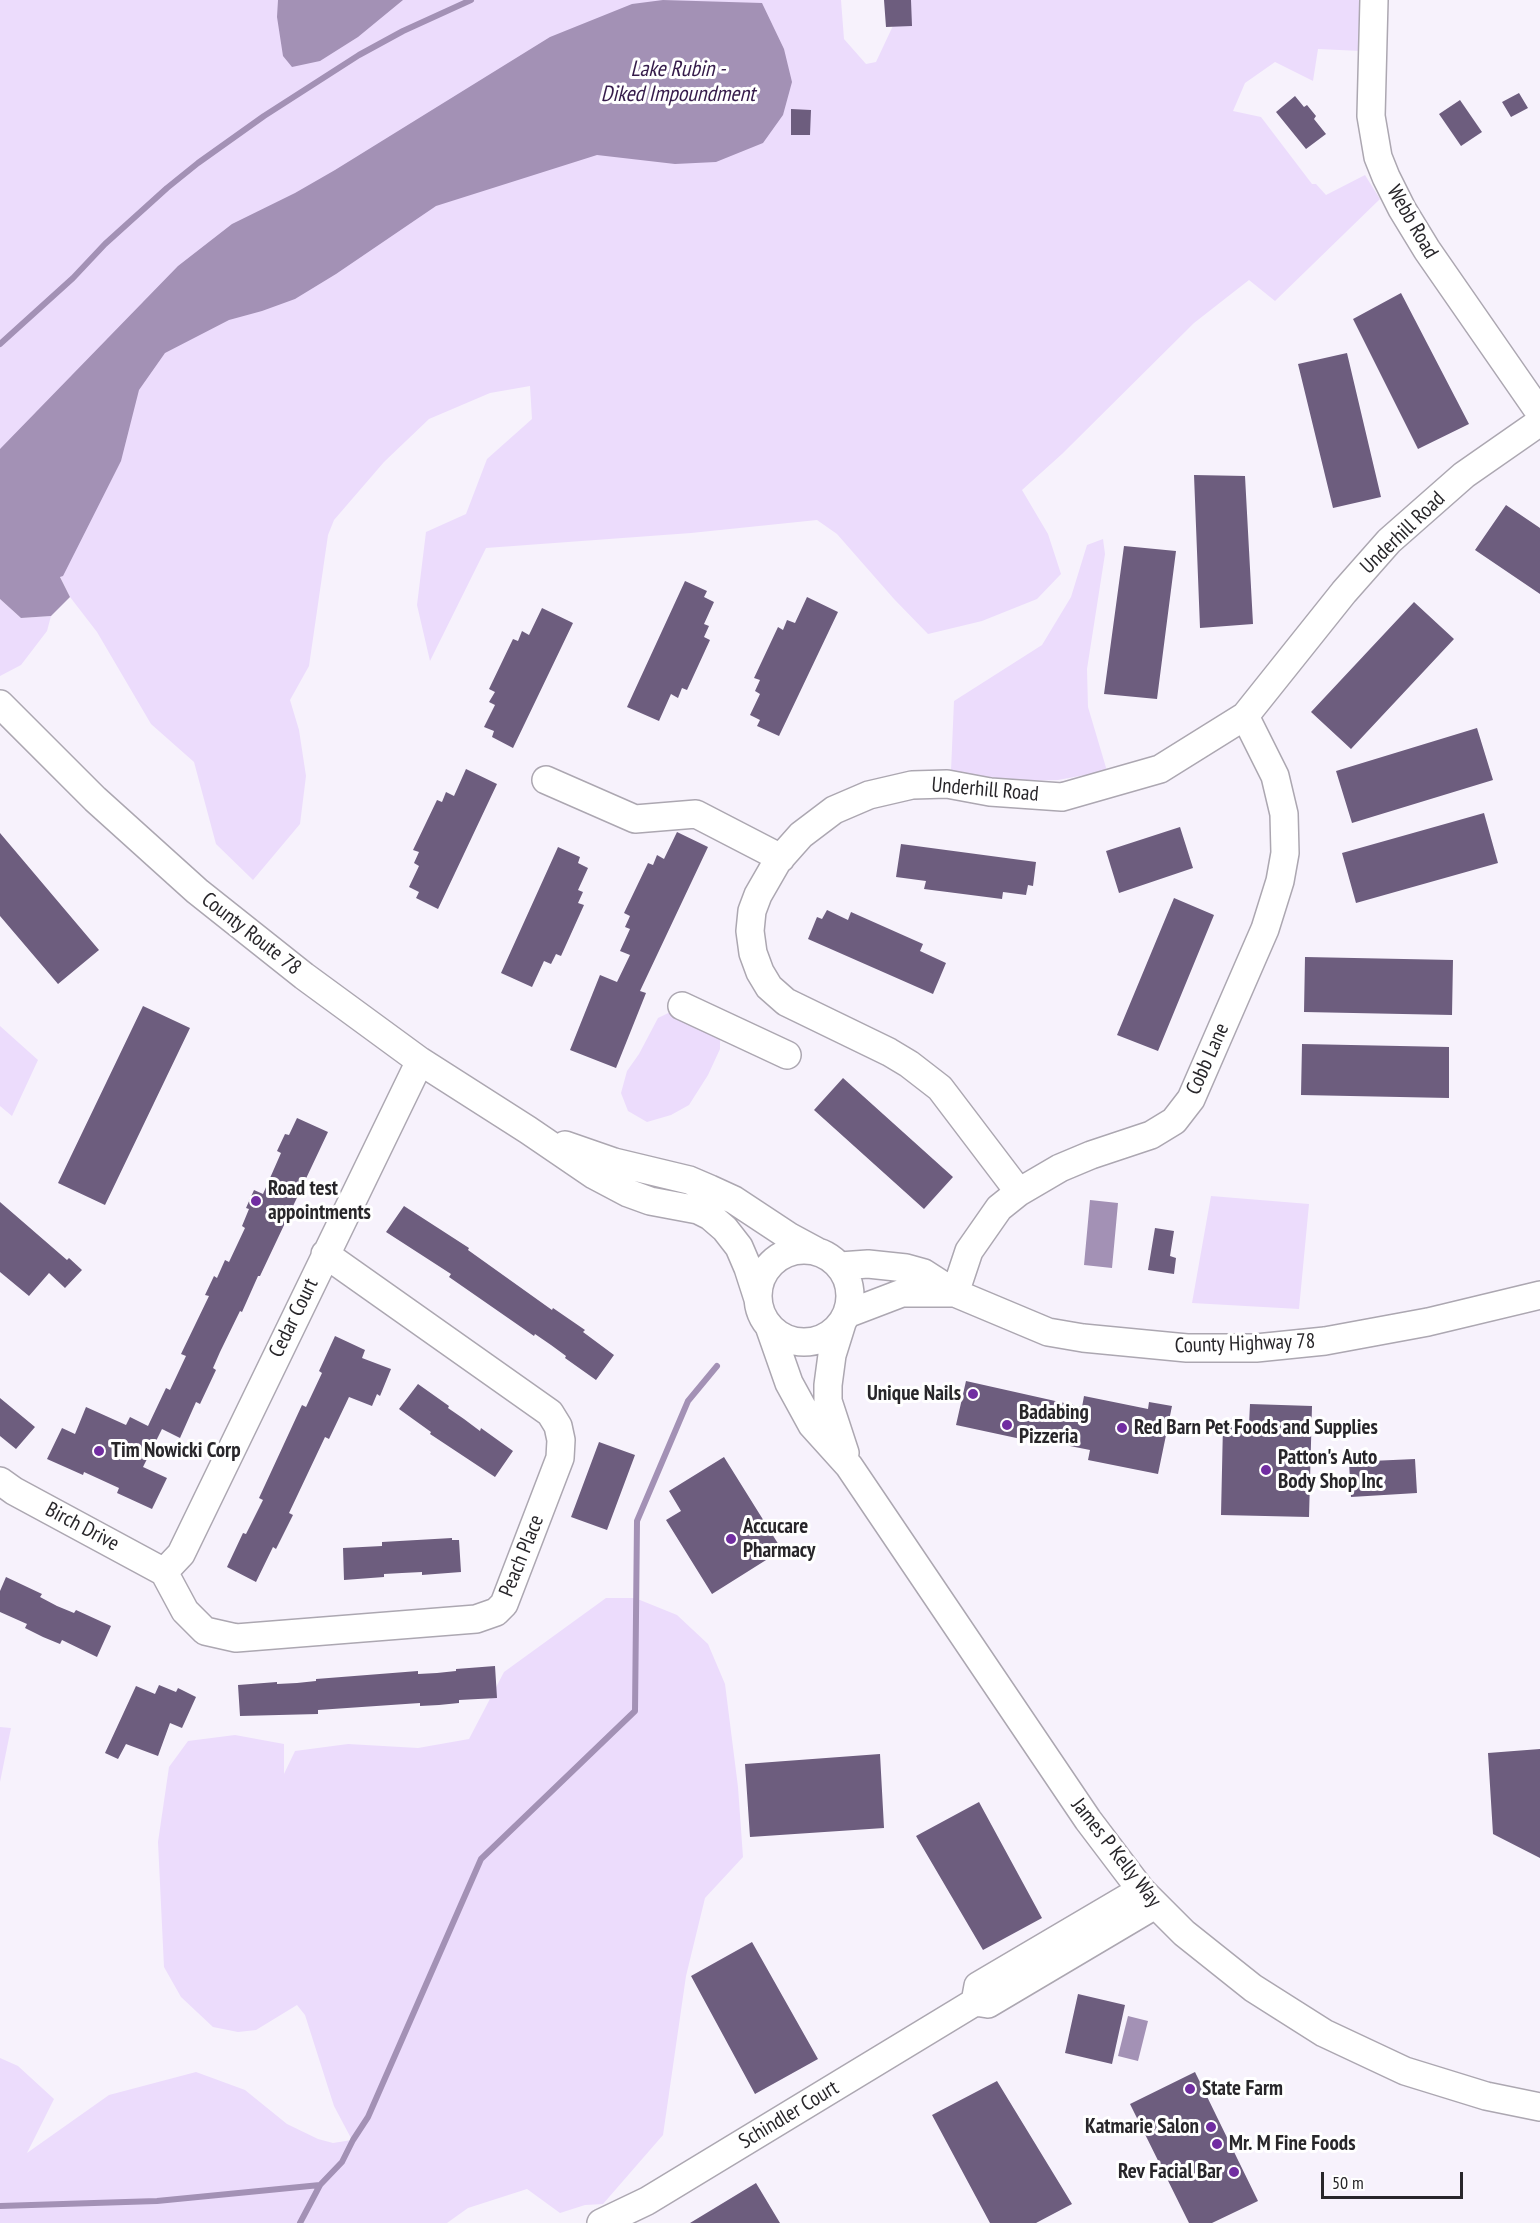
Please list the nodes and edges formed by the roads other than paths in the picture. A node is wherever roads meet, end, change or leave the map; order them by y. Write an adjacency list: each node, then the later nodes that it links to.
1 (1374, 0): 2 (street, Webb Road)
2 (1540, 413)
3 (1540, 422): 5 (street, Underhill Road)
4 (0, 704): 10 (street, County Route 78)
5 (1245, 716): 7 (street, Underhill Road); 12 (street, Cobb Lane)
6 (546, 780): 7 (street)
7 (781, 858): 12 (street, Underhill Road)
8 (682, 1006): 9 (street)
9 (787, 1055)
10 (420, 1061): 11 (street, County Route 78); 14 (street, Cedar Court)
11 (528, 1130): 13 (street, County Route 78); 18 (street, County Route 78)
12 (1019, 1192): 16 (street, Cobb Lane)
13 (816, 1251): 15 (street); 18 (street)
14 (325, 1254): 23 (street, Cedar Court); 23 (street, Peach Place)
15 (840, 1266): 16 (street, County Highway 78); 19 (street)
16 (955, 1293): 17 (street, County Highway 78); 19 (street, County Highway 78)
17 (1540, 1295)
18 (758, 1299): 20 (street)
19 (845, 1319): 20 (street); 21 (street, James P Kelly Way)
20 (769, 1326): 21 (street, James P Kelly Way)
21 (849, 1466): 24 (street, James P Kelly Way)
22 (0, 1481): 23 (street, Birch Drive)
23 (164, 1572)
24 (1148, 1898): 25 (street, James P Kelly Way); 26 (street, Schindler Court)
25 (1540, 2108)
26 (601, 2223)

